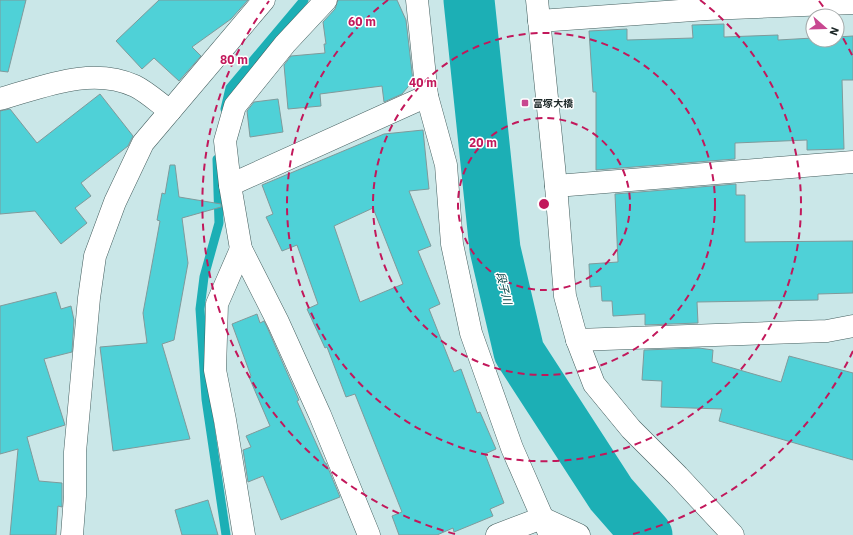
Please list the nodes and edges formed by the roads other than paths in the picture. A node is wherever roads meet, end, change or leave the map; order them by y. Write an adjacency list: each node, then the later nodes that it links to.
1 (264, 0): 9 (street)
2 (326, 0): 11 (street)
3 (417, 0): 7 (street)
4 (852, 2): 5 (street)
5 (707, 4): 6 (street)
6 (538, 10): 12 (street)
7 (427, 96): 11 (street); 16 (street)
8 (0, 99): 9 (street)
9 (170, 111): 17 (street)
10 (853, 162): 12 (street)
11 (230, 185): 13 (street)
12 (556, 186): 15 (street)
13 (241, 249): 18 (street); 19 (street)
14 (853, 326): 15 (street)
15 (577, 340): 22 (street)
16 (546, 526): 20 (street); 21 (street)
17 (72, 535)
18 (244, 535)
19 (369, 535)
20 (497, 535)
21 (579, 535)
22 (733, 535)

